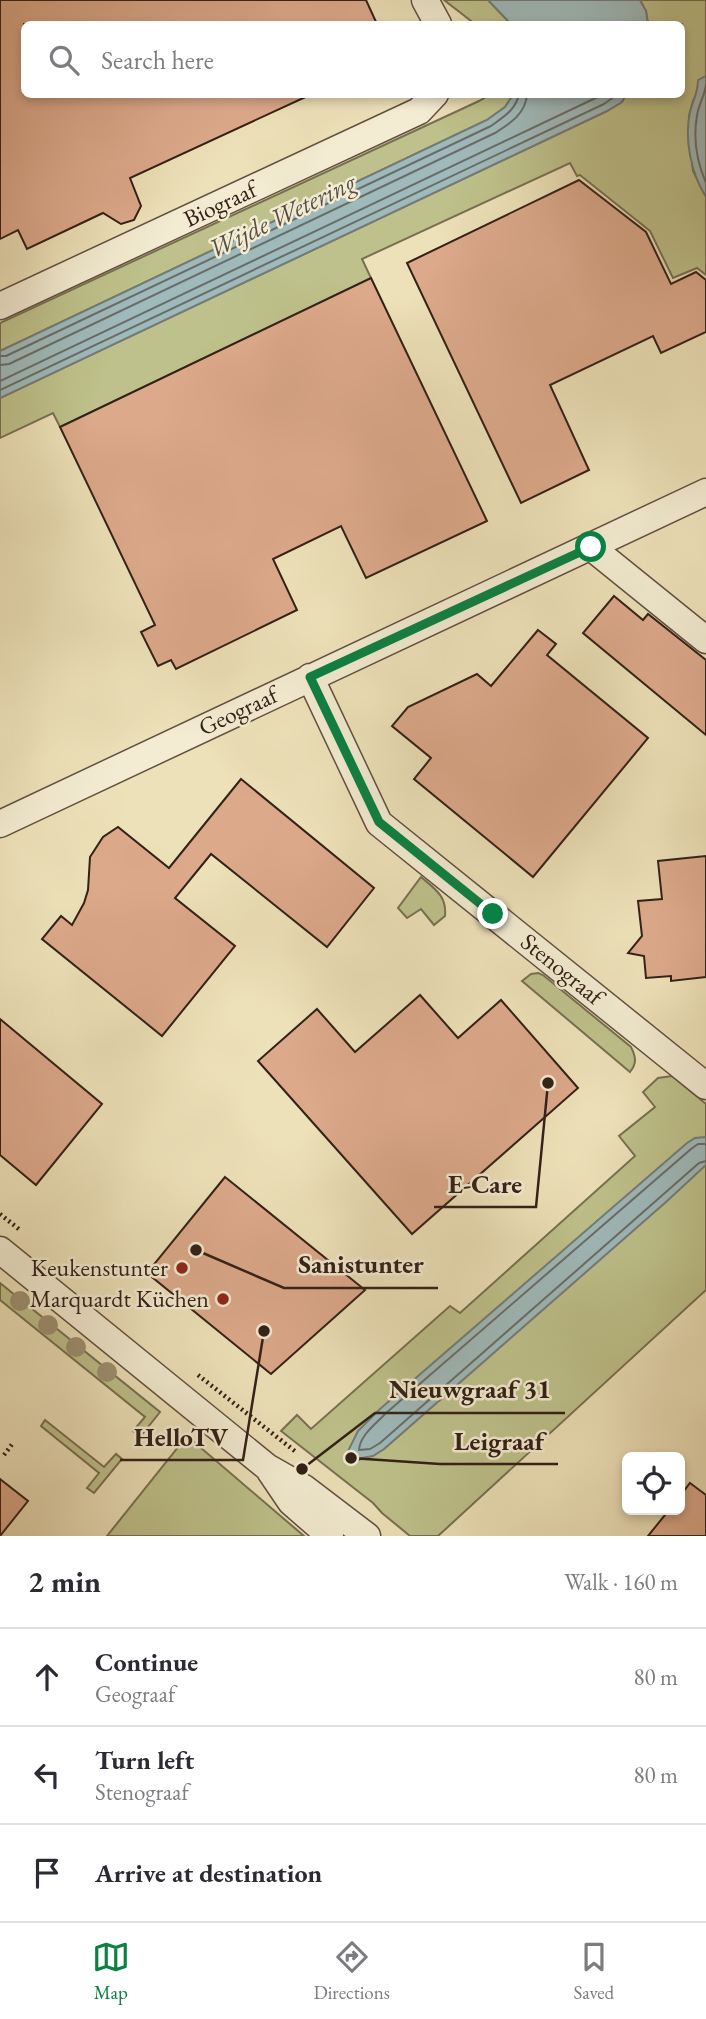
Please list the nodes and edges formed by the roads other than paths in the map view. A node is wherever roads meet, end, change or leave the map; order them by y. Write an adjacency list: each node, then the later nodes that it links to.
1 (425, 0): 2 (street)
2 (437, 21)
3 (431, 98): 4 (street, Biograaf)
4 (0, 306)
5 (706, 492): 6 (street, Geograaf)
6 (591, 547): 7 (street); 8 (street, Geograaf)
7 (706, 640)
8 (310, 677): 9 (street, Geograaf); 10 (street, Stenograaf)
9 (0, 824)
10 (706, 1086)
11 (0, 1250): 12 (street)
12 (267, 1467): 13 (street); 14 (street)
13 (330, 1536)
14 (367, 1536)

